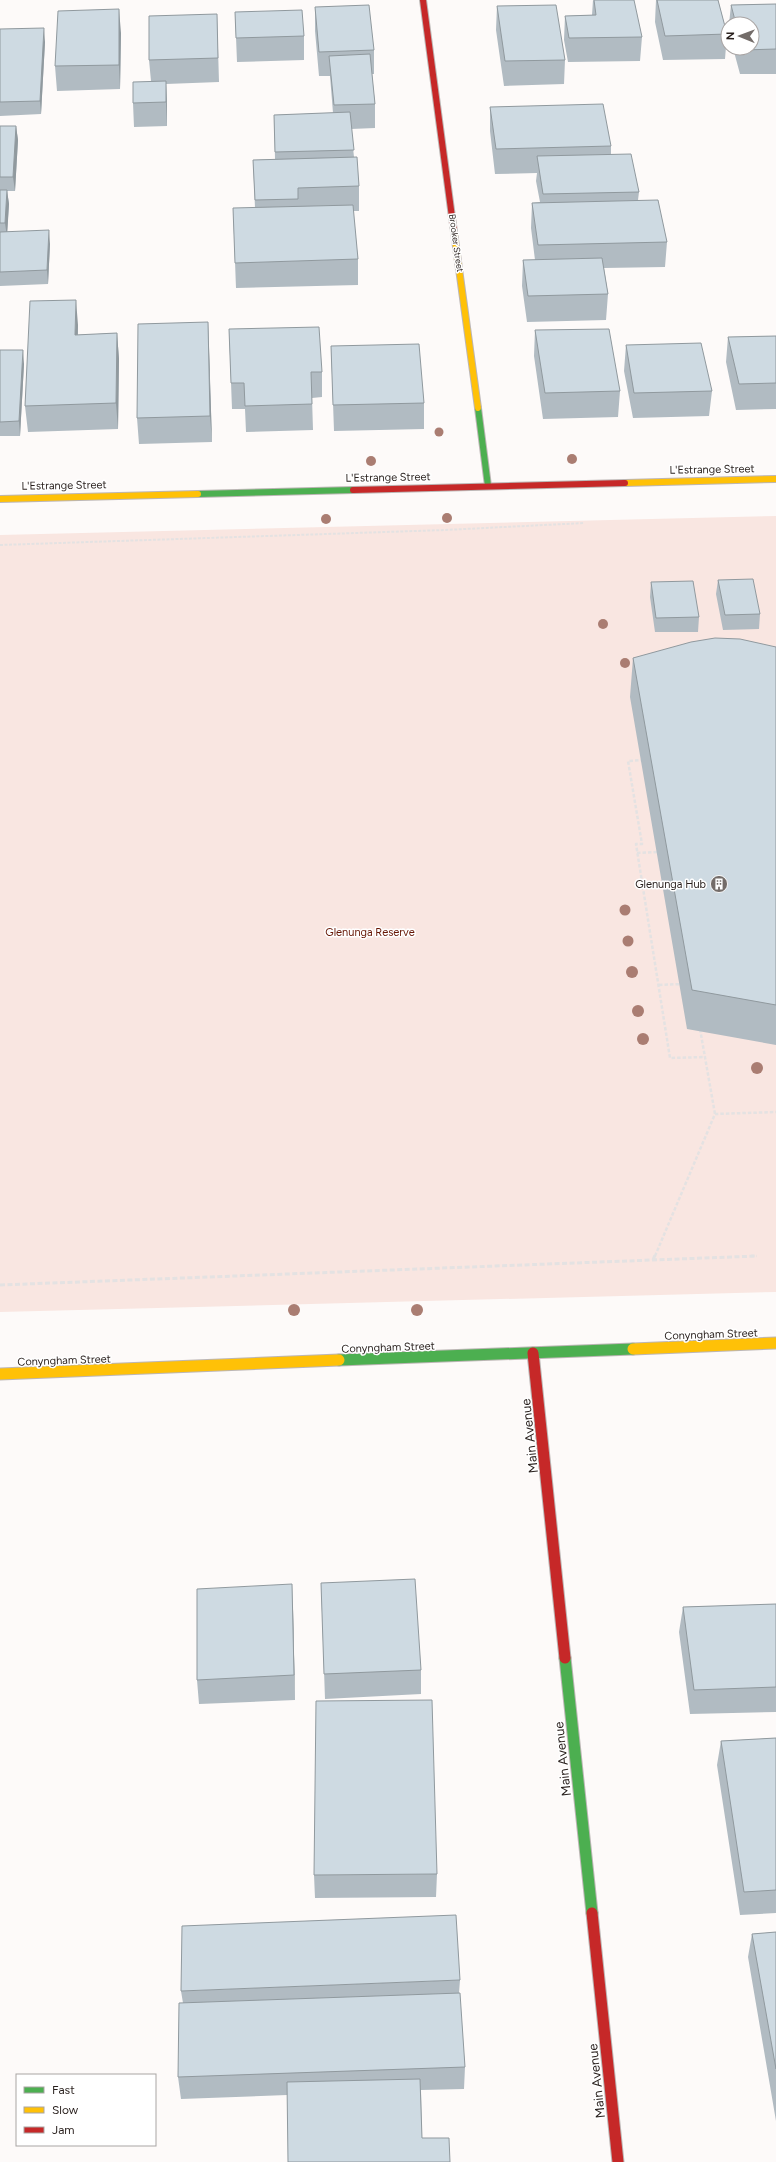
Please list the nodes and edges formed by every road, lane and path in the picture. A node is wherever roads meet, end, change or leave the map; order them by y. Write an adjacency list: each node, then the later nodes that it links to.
1 (423, 0): 3 (street, Brooker Street)
2 (776, 479): 3 (street, L'Estrange Street)
3 (488, 486): 4 (street, L'Estrange Street)
4 (0, 499)
5 (590, 522): 6 (path)
6 (0, 545)
7 (648, 760): 9 (path)
8 (662, 852): 9 (path)
9 (638, 853): 11 (path)
10 (685, 984): 11 (path)
11 (659, 985): 13 (path)
12 (699, 1025): 13 (path)
13 (705, 1057): 15 (path)
14 (776, 1112): 15 (path)
15 (715, 1114): 17 (path)
16 (757, 1256): 17 (path)
17 (654, 1260): 18 (path)
18 (0, 1285)
19 (776, 1343): 20 (street, Conyngham Street)
20 (534, 1353): 21 (street, Conyngham Street); 22 (street, Main Avenue)
21 (0, 1374)
22 (618, 2162)

